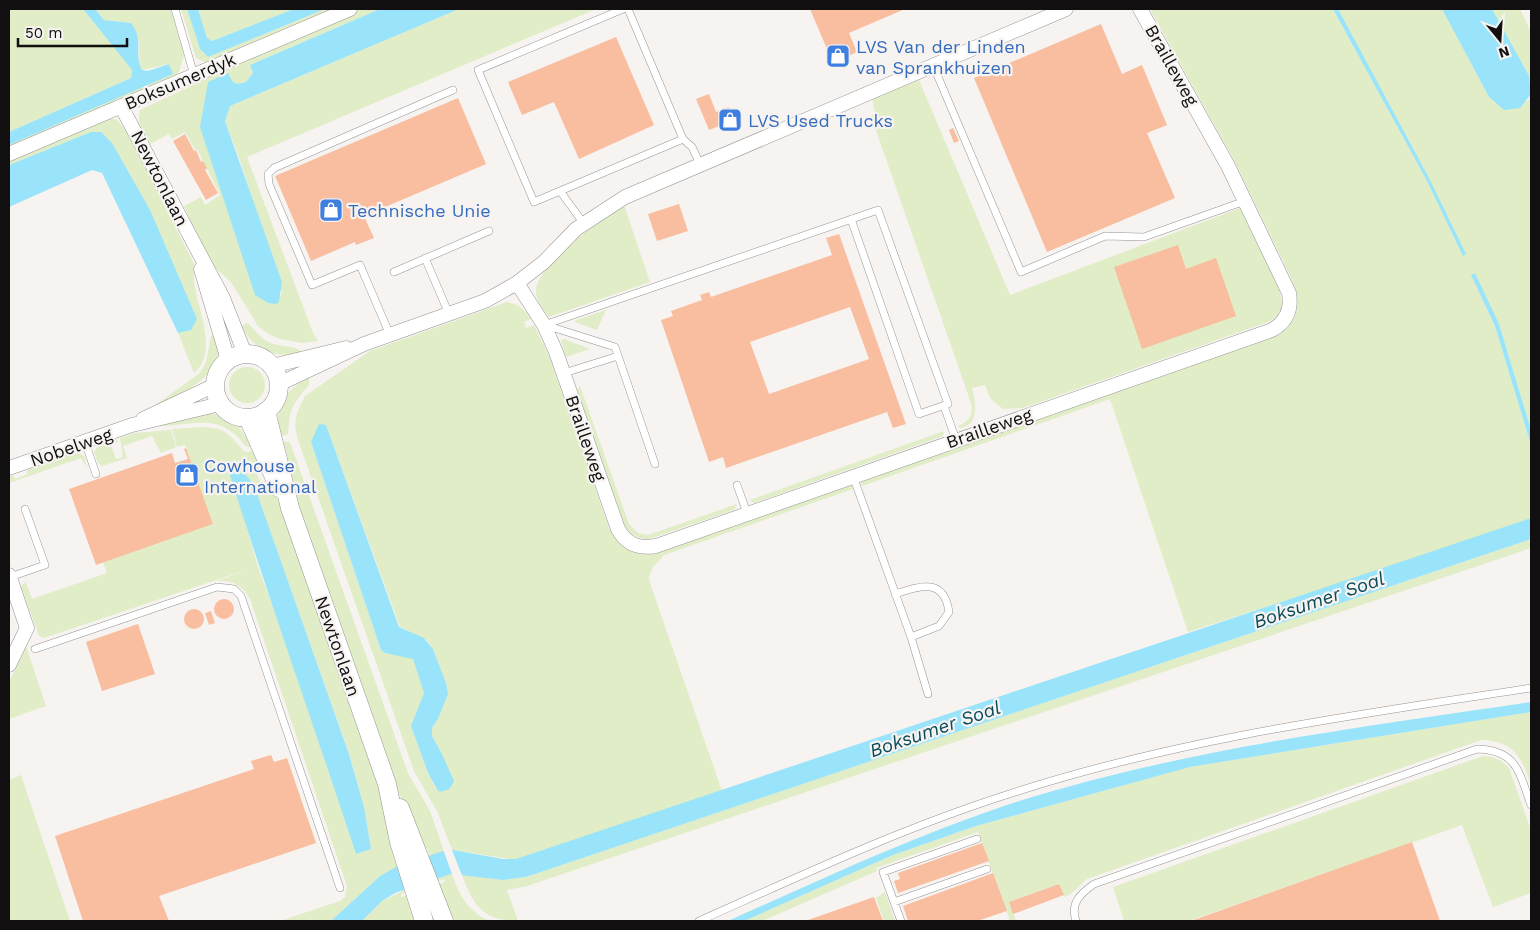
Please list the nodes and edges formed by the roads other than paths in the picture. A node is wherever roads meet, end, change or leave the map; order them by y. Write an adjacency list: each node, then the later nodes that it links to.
1 (175, 9): 8 (lane)
2 (350, 9): 8 (street, Boksumerdyk)
3 (624, 9): 14 (lane)
4 (628, 9): 11 (lane)
5 (1066, 9): 7 (street)
6 (1140, 9): 15 (street, Brailleweg)
7 (933, 65): 13 (street); 15 (lane)
8 (194, 75): 10 (street, Boksumerdyk)
9 (452, 90): 25 (lane)
10 (121, 106): 12 (street, Boksumerdyk); 19 (street, Newtonlaan)
11 (683, 139): 13 (lane); 14 (lane)
12 (9, 154)
13 (700, 164): 17 (street)
14 (560, 191): 17 (lane)
15 (1245, 201): 39 (street, Brailleweg)
16 (851, 219): 24 (lane); 35 (lane); 35 (lane)
17 (584, 224): 22 (street)
18 (488, 231): 20 (lane)
19 (197, 251): 27 (street, Newtonlaan); 29 (street, Newtonlaan)
20 (425, 258): 21 (lane); 23 (lane)
21 (394, 272)
22 (517, 283): 23 (street); 24 (street, Brailleweg)
23 (448, 314): 25 (street)
24 (544, 324): 28 (lane); 31 (street, Brailleweg)
25 (390, 335): 26 (street)
26 (364, 344): 30 (street); 32 (street)
27 (245, 354): 29 (street); 30 (street)
28 (618, 356): 31 (lane); 41 (lane)
29 (228, 360): 33 (street)
30 (272, 366): 32 (street)
31 (564, 373): 48 (street, Brailleweg)
32 (279, 384): 36 (street)
33 (215, 386): 34 (street); 38 (street, Nobelweg)
34 (220, 404): 37 (street); 38 (street, Nobelweg)
35 (944, 406): 39 (lane)
36 (266, 411): 37 (street); 47 (street, Newtonlaan)
37 (248, 418): 47 (street, Newtonlaan)
38 (132, 425): 40 (street, Nobelweg)
39 (956, 440): 44 (street, Brailleweg)
40 (85, 442): 42 (street, Nobelweg); 43 (lane)
41 (655, 464)
42 (9, 468)
43 (96, 474)
44 (853, 476): 48 (street, Brailleweg); 50 (lane)
45 (737, 485): 48 (lane)
46 (24, 508): 49 (lane)
47 (290, 508): 60 (street, Newtonlaan)
48 (747, 513)
49 (9, 576): 53 (street)
50 (895, 594): 51 (lane); 51 (lane)
51 (911, 637): 55 (lane)
52 (35, 649): 59 (lane)
53 (9, 666)
54 (1531, 688): 64 (lane)
55 (928, 694)
56 (1531, 805): 66 (lane)
57 (976, 839): 61 (lane)
58 (987, 869): 61 (lane)
59 (340, 888)
60 (423, 889): 62 (street, Newtonlaan); 63 (street, Newtonlaan)
61 (894, 902): 65 (lane)
62 (424, 921)
63 (444, 921)
64 (699, 921)
65 (901, 921)
66 (1076, 921)

